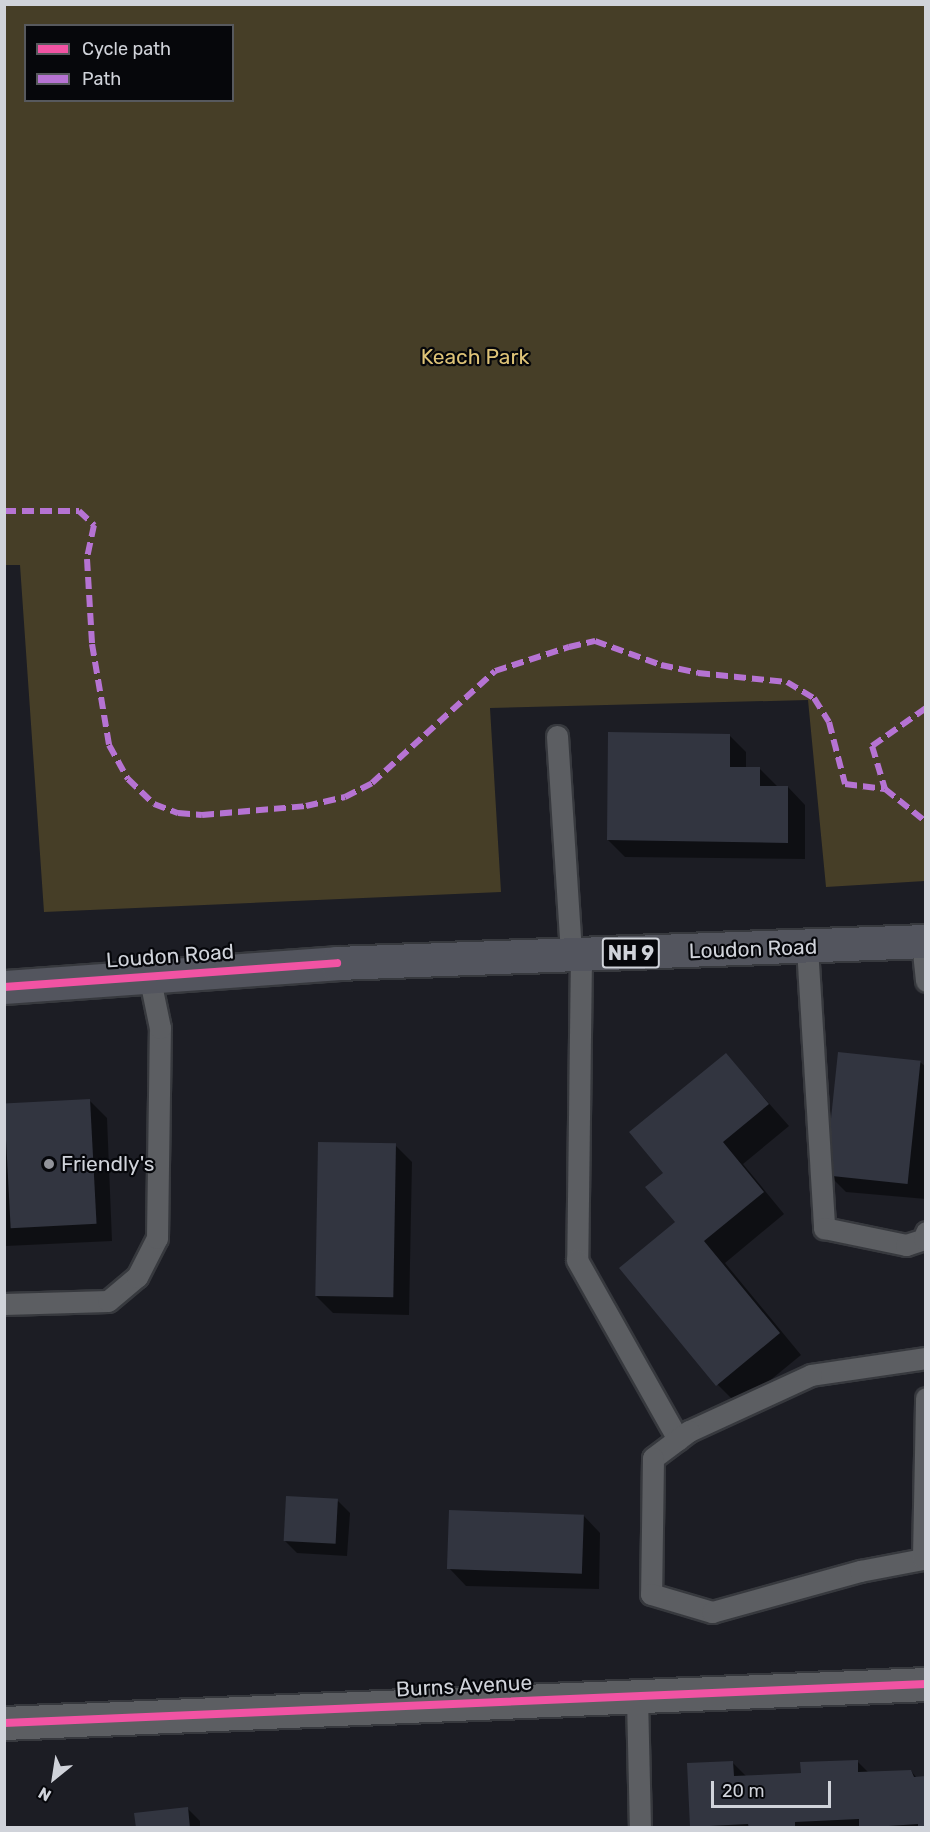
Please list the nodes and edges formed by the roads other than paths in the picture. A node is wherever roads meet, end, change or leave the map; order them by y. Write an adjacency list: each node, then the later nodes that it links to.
1 (557, 736): 4 (lane)
2 (924, 941): 3 (main road, Loudon Road / NH 9); 6 (lane)
3 (807, 947): 4 (main road, Loudon Road / NH 9); 8 (lane)
4 (576, 954): 5 (main road, Loudon Road / NH 9); 12 (lane)
5 (150, 975): 7 (main road, Loudon Road / NH 9); 9 (lane)
6 (926, 981)
7 (4, 987)
8 (926, 1232)
9 (4, 1304)
10 (926, 1358): 12 (lane)
11 (926, 1398): 12 (lane)
12 (678, 1439)
13 (926, 1684): 14 (street, Burns Avenue)
14 (637, 1697): 15 (street, Burns Avenue); 16 (lane)
15 (4, 1723)
16 (640, 1827)

